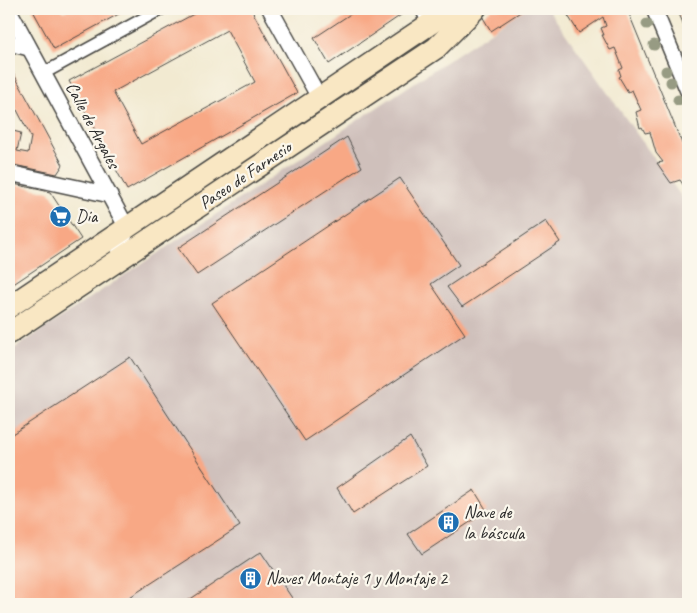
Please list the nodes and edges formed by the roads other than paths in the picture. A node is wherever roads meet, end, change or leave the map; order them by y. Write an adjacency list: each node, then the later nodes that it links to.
1 (161, 9): 10 (street)
2 (270, 9): 12 (street)
3 (452, 9): 7 (main road, Paseo de Farnesio)
4 (475, 9): 16 (main road, Paseo de Farnesio)
5 (654, 9): 11 (street)
6 (9, 10): 9 (street, Calle de Argales)
7 (427, 16): 12 (main road, Paseo de Farnesio)
8 (9, 43): 9 (street)
9 (29, 48): 10 (street, Calle de Argales)
10 (44, 73): 14 (street, Calle de Argales)
11 (688, 91)
12 (320, 99): 15 (main road, Paseo de Farnesio)
13 (9, 173): 14 (street)
14 (110, 195): 15 (street, Calle de Argales)
15 (127, 228): 16 (street); 17 (main road, Paseo de Farnesio)
16 (117, 260): 18 (main road, Paseo de Farnesio)
17 (9, 306)
18 (9, 333)

